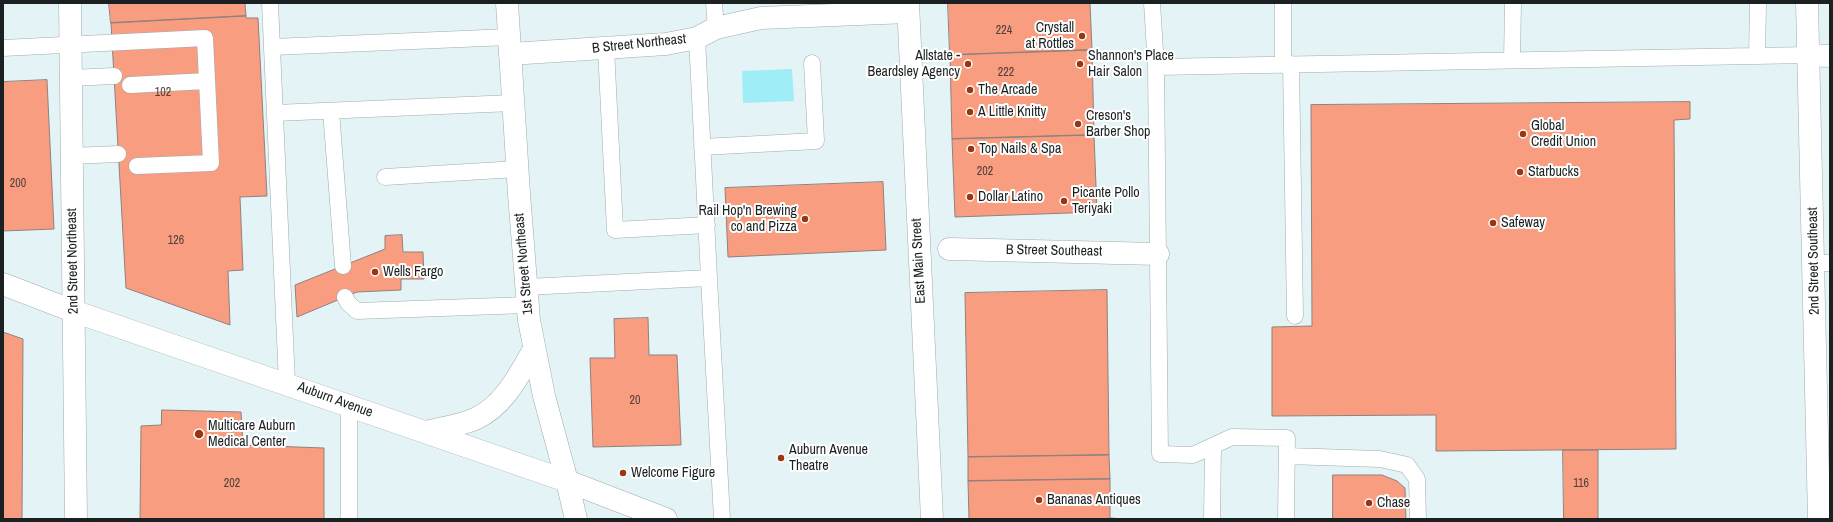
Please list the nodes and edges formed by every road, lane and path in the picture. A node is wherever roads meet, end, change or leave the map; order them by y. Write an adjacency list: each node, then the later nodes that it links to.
1 (70, 3): 12 (street, 2nd Street Northeast)
2 (270, 3): 14 (lane)
3 (507, 3): 13 (street, 1st Street Northeast)
4 (714, 3): 11 (lane)
5 (1152, 3): 23 (lane)
6 (1283, 3): 22 (lane)
7 (1513, 3): 20 (lane)
8 (1758, 3): 18 (lane)
9 (1807, 3): 17 (street, 2nd Street Southeast)
10 (908, 8): 11 (street, B Street Northeast); 61 (street, East Main Street)
11 (707, 33): 16 (street, B Street Northeast); 31 (lane)
12 (71, 46): 15 (lane); 25 (street, 2nd Street Northeast); 26 (lane)
13 (510, 46): 14 (lane); 16 (street, B Street Northeast); 28 (street, 1st Street Northeast)
14 (272, 47): 30 (lane)
15 (3, 48)
16 (606, 48): 37 (lane)
17 (1809, 55): 18 (lane); 19 (street); 40 (street, 2nd Street Southeast)
18 (1757, 56): 20 (lane)
19 (1830, 56)
20 (1512, 60): 22 (lane)
21 (812, 63): 31 (lane)
22 (1287, 65): 23 (lane); 47 (lane)
23 (1156, 67): 39 (lane)
24 (114, 76): 25 (lane)
25 (71, 78): 33 (street, 2nd Street Northeast)
26 (207, 81): 27 (lane); 34 (lane)
27 (130, 85)
28 (513, 103): 29 (lane); 35 (street, 1st Street Northeast)
29 (331, 111): 30 (lane); 41 (lane)
30 (275, 113): 49 (lane)
31 (702, 147): 37 (lane)
32 (118, 154): 33 (lane)
33 (72, 156): 46 (street, 2nd Street Northeast)
34 (137, 166)
35 (517, 169): 36 (lane); 44 (street, 1st Street Northeast)
36 (385, 177)
37 (707, 225): 42 (lane)
38 (949, 248): 39 (street, B Street Southeast)
39 (1158, 254): 52 (lane)
40 (1822, 263): 54 (street, 2nd Street Southeast)
41 (343, 266)
42 (709, 278): 44 (lane); 60 (lane)
43 (3, 284): 46 (street, Auburn Avenue)
44 (527, 296): 45 (lane); 48 (street, 1st Street Northeast)
45 (345, 297)
46 (73, 311): 49 (street, Auburn Avenue); 56 (street, 2nd Street Northeast)
47 (1295, 316)
48 (534, 349): 51 (street); 55 (street, 1st Street Northeast)
49 (287, 383): 50 (street, Auburn Avenue)
50 (349, 405): 51 (street, Auburn Avenue); 57 (lane)
51 (425, 432): 55 (street, Auburn Avenue)
52 (1213, 446): 53 (lane); 62 (lane)
53 (1287, 456): 63 (lane); 64 (lane)
54 (1824, 478): 65 (street, 2nd Street Southeast)
55 (567, 481): 58 (street, 1st Street Northeast); 59 (street, Auburn Avenue)
56 (76, 519)
57 (349, 519)
58 (576, 519)
59 (666, 519)
60 (722, 519)
61 (932, 519)
62 (1212, 519)
63 (1286, 519)
64 (1418, 519)
65 (1819, 519)

